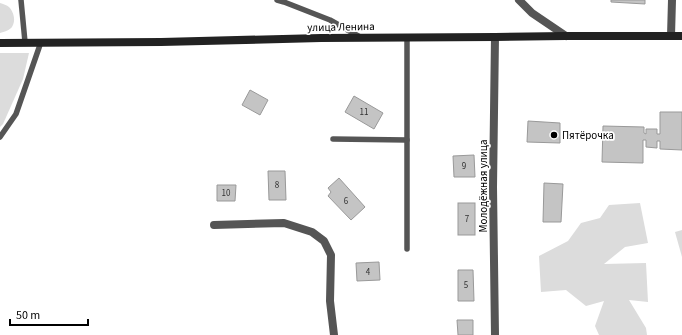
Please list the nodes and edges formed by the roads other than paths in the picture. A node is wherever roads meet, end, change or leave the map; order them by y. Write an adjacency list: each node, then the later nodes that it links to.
1 (21, 0): 11 (lane)
2 (277, 0): 8 (lane)
3 (519, 0): 5 (street)
4 (672, 0): 6 (street)
5 (566, 36): 6 (main road, улица Ленина); 10 (main road, улица Ленина)
6 (671, 36): 7 (main road, улица Ленина)
7 (682, 36)
8 (361, 37): 9 (main road, улица Ленина); 12 (main road, улица Ленина)
9 (407, 37): 10 (main road, улица Ленина); 16 (lane)
10 (495, 37): 20 (street, Молодёжная улица)
11 (25, 42): 12 (main road, улица Ленина); 13 (main road, улица Ленина)
12 (41, 42): 14 (lane)
13 (0, 43)
14 (0, 137)
15 (333, 139): 16 (lane)
16 (407, 140): 18 (lane)
17 (214, 225): 19 (street)
18 (407, 249)
19 (334, 335)
20 (495, 335)

